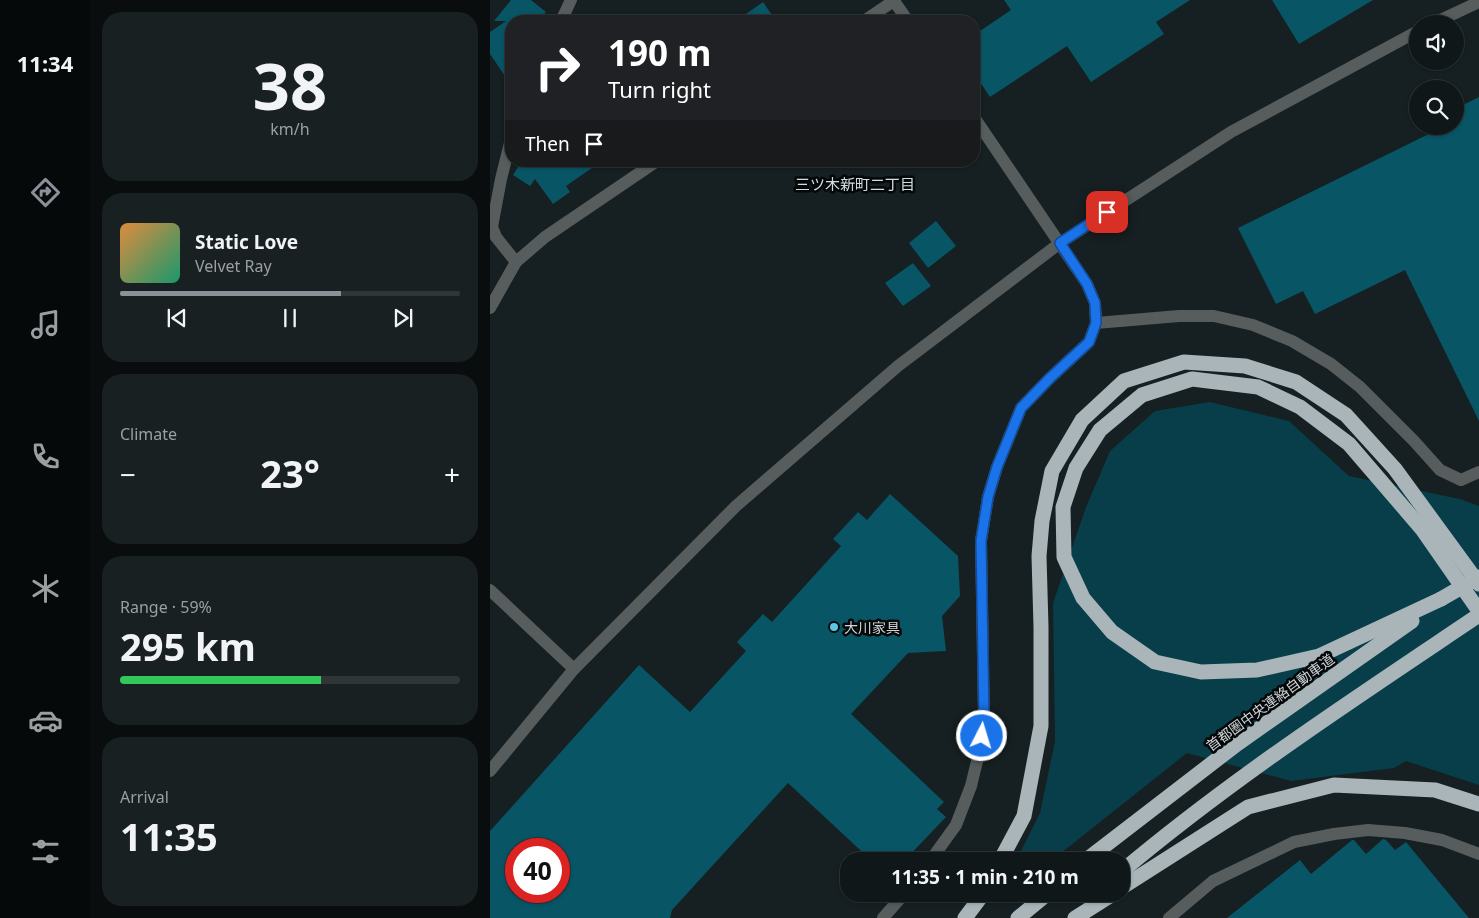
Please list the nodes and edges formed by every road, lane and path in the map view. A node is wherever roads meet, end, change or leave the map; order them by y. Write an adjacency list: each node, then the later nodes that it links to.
1 (571, 0): 4 (street)
2 (895, 1): 5 (street); 6 (street)
3 (1479, 2): 7 (street)
4 (564, 15)
5 (873, 15)
6 (904, 15)
7 (1451, 15)
8 (1409, 36): 12 (street)
9 (980, 126): 12 (street)
10 (505, 163): 13 (street)
11 (648, 167): 13 (street)
12 (1060, 243): 15 (street); 22 (street)
13 (516, 262): 14 (street)
14 (490, 308)
15 (1096, 323): 16 (street); 25 (street)
16 (1479, 472)
17 (1479, 577): 20 (highway, 首都圏中央連絡自動車道, bridge)
18 (1479, 584): 26 (highway)
19 (490, 590): 22 (street)
20 (1441, 600): 21 (highway); 27 (highway, 首都圏中央連絡自動車道)
21 (1479, 613): 29 (highway)
22 (574, 669): 23 (street)
23 (490, 772)
24 (1479, 804): 30 (highway)
25 (936, 852)
26 (1005, 852)
27 (1097, 852)
28 (1479, 854): 41 (street)
29 (1130, 864)
30 (1130, 882)
31 (897, 902): 36 (street)
32 (977, 902): 37 (highway)
33 (1037, 902): 38 (highway)
34 (1085, 902): 39 (highway)
35 (1100, 902): 40 (highway)
36 (883, 918)
37 (965, 918)
38 (1018, 918)
39 (1066, 918)
40 (1075, 918)
41 (1169, 918)

